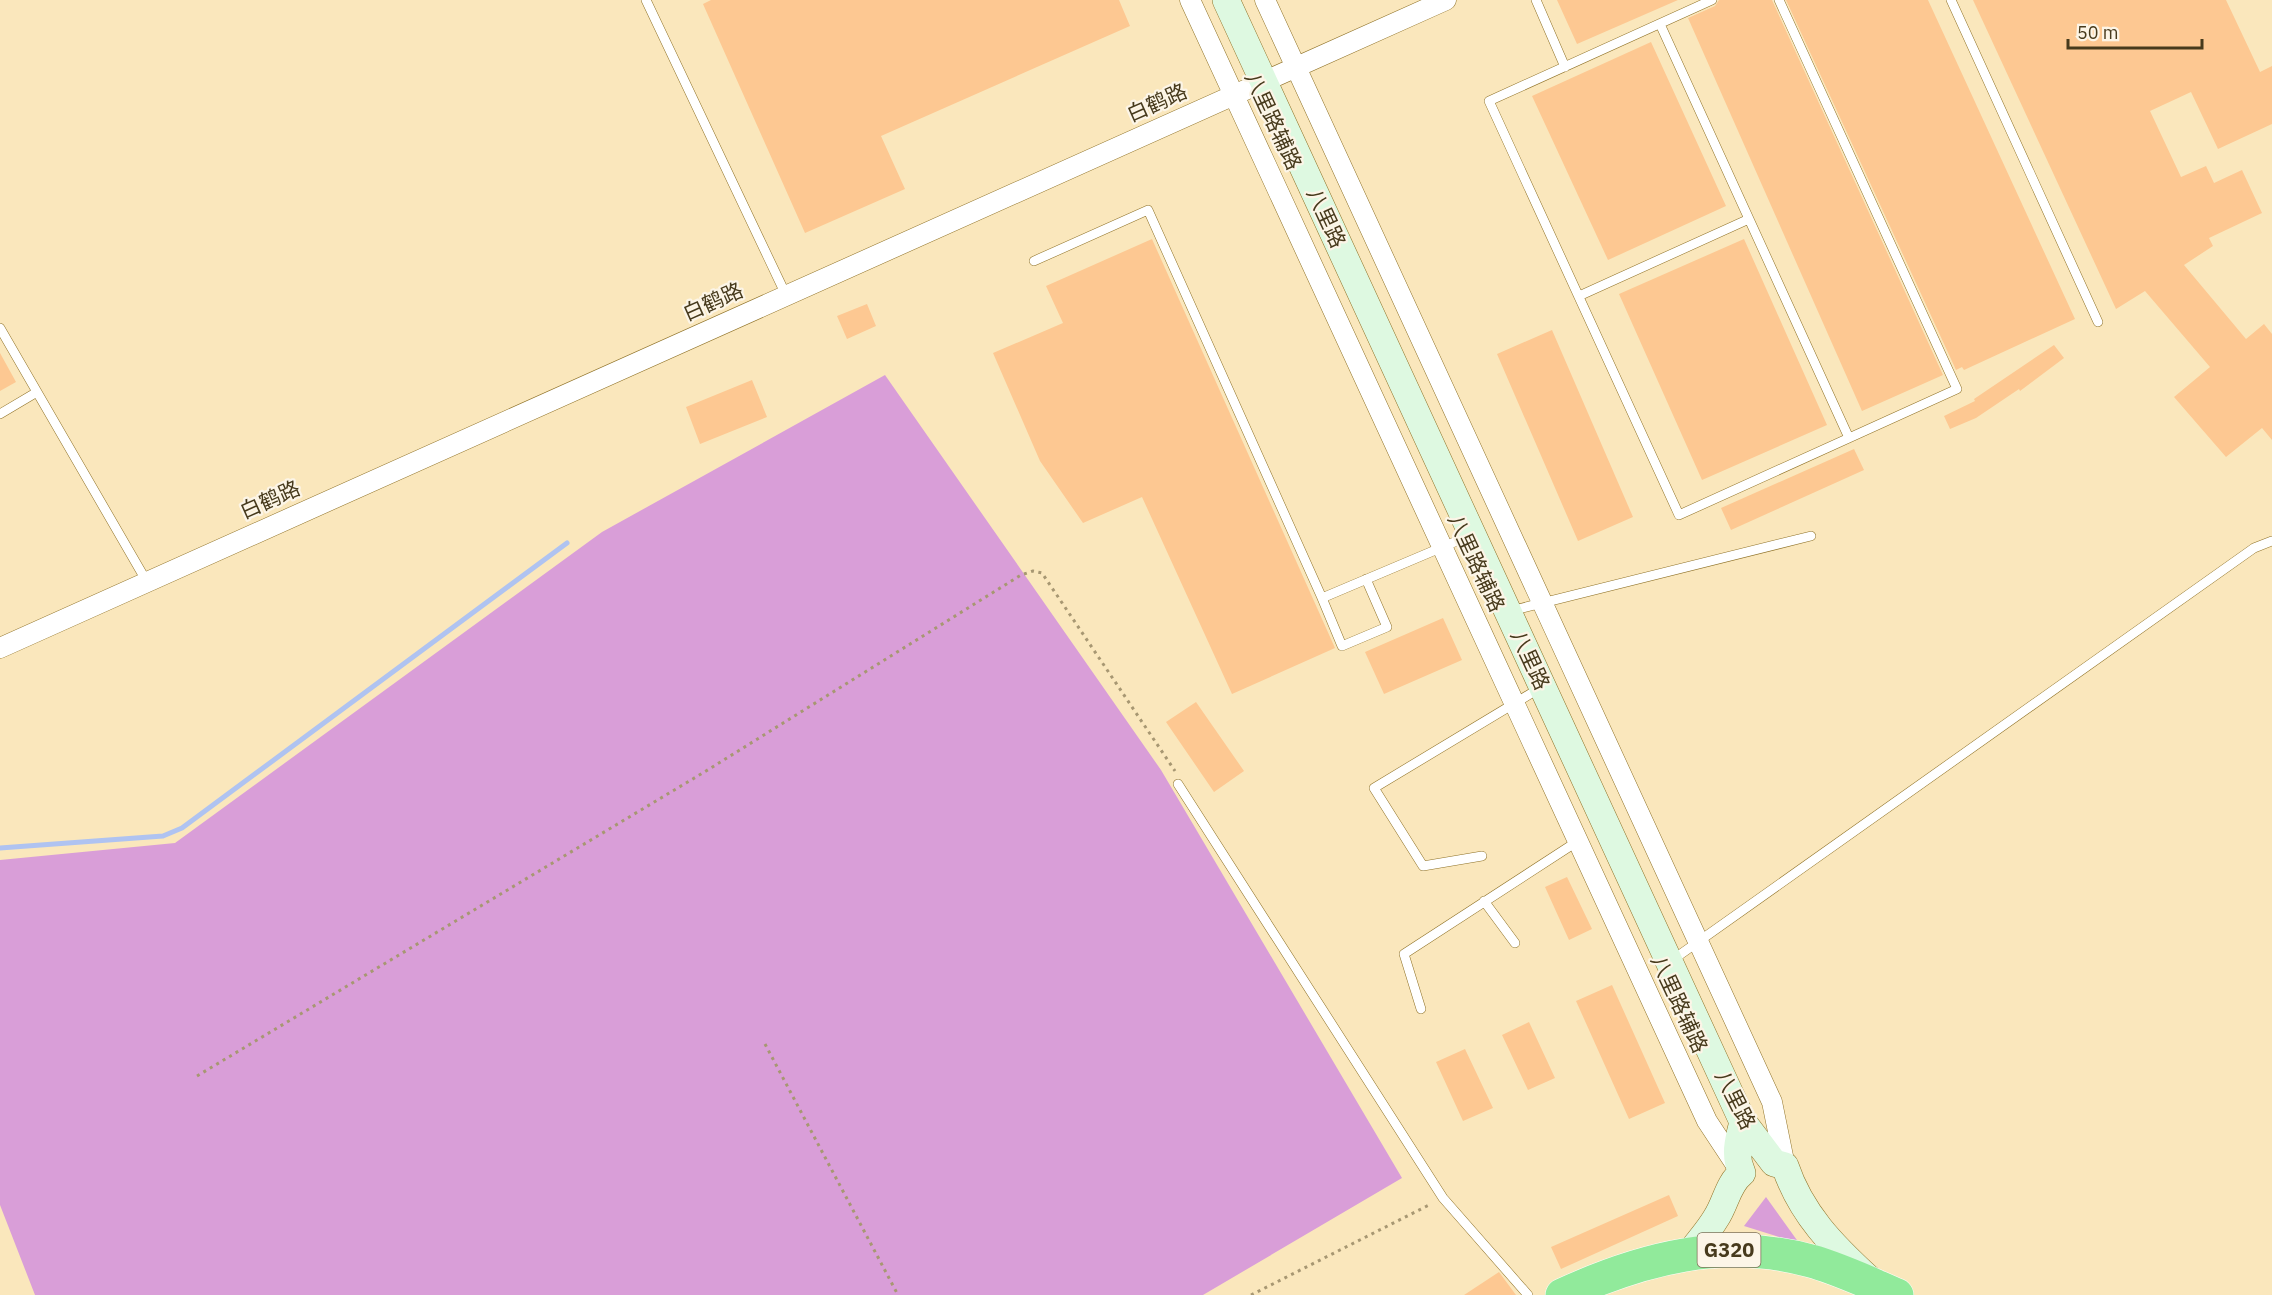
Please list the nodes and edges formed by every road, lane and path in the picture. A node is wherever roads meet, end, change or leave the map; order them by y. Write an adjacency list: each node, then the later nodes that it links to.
1 (646, 0): 17 (lane)
2 (1191, 0): 14 (street, 八里路辅路)
3 (1226, 0): 13 (main road, 八里路)
4 (1265, 0): 11 (street, 八里路辅路)
5 (1446, 0): 11 (street, 白鹤路)
6 (1536, 0): 12 (lane)
7 (1712, 0): 10 (lane)
8 (1779, 0): 23 (lane)
9 (1951, 0): 19 (lane)
10 (1660, 24): 12 (lane); 15 (lane)
11 (1296, 67): 13 (street, 白鹤路); 31 (street, 八里路辅路)
12 (1565, 67): 18 (lane)
13 (1263, 82): 14 (street, 白鹤路); 24 (main road, 八里路)
14 (1234, 95): 17 (street, 白鹤路); 27 (street, 八里路辅路)
15 (1749, 219): 18 (lane); 23 (lane)
16 (1034, 261): 30 (lane)
17 (786, 296): 29 (street, 白鹤路)
18 (1579, 296): 23 (lane)
19 (2098, 322)
20 (0, 328): 21 (lane)
21 (37, 392): 22 (lane); 29 (lane)
22 (0, 414)
23 (1849, 438)
24 (1472, 534): 27 (lane); 32 (main road, 八里路)
25 (1811, 536): 31 (lane)
26 (2272, 541): 40 (lane)
27 (1442, 547): 28 (lane); 35 (street, 八里路辅路)
28 (1366, 579): 30 (lane); 30 (lane)
29 (147, 582): 33 (street, 白鹤路)
30 (1322, 598)
31 (1542, 602): 32 (lane); 40 (street, 八里路辅路)
32 (1508, 612): 34 (main road, 八里路)
33 (0, 648)
34 (1542, 686): 35 (lane); 42 (main road, 八里路)
35 (1514, 703): 37 (street, 八里路辅路); 38 (lane)
36 (1178, 784): 45 (path); 49 (lane)
37 (1578, 842): 39 (lane); 48 (street, 八里路辅路)
38 (1482, 856)
39 (1484, 901): 41 (lane); 43 (lane)
40 (1699, 941): 42 (lane); 47 (street, 八里路辅路)
41 (1515, 944)
42 (1669, 962): 46 (main road, 八里路)
43 (1420, 1009)
44 (765, 1044): 52 (path)
45 (197, 1077)
46 (1743, 1122): 47 (main road, 八里路); 48 (main road)
47 (1785, 1166): 51 (main road)
48 (1742, 1173): 50 (main road)
49 (1443, 1198): 53 (path); 54 (lane)
50 (1690, 1253): 51 (highway, G320); 55 (highway, G320)
51 (1887, 1291)
52 (898, 1295)
53 (1251, 1295)
54 (1528, 1295)
55 (1562, 1295)

